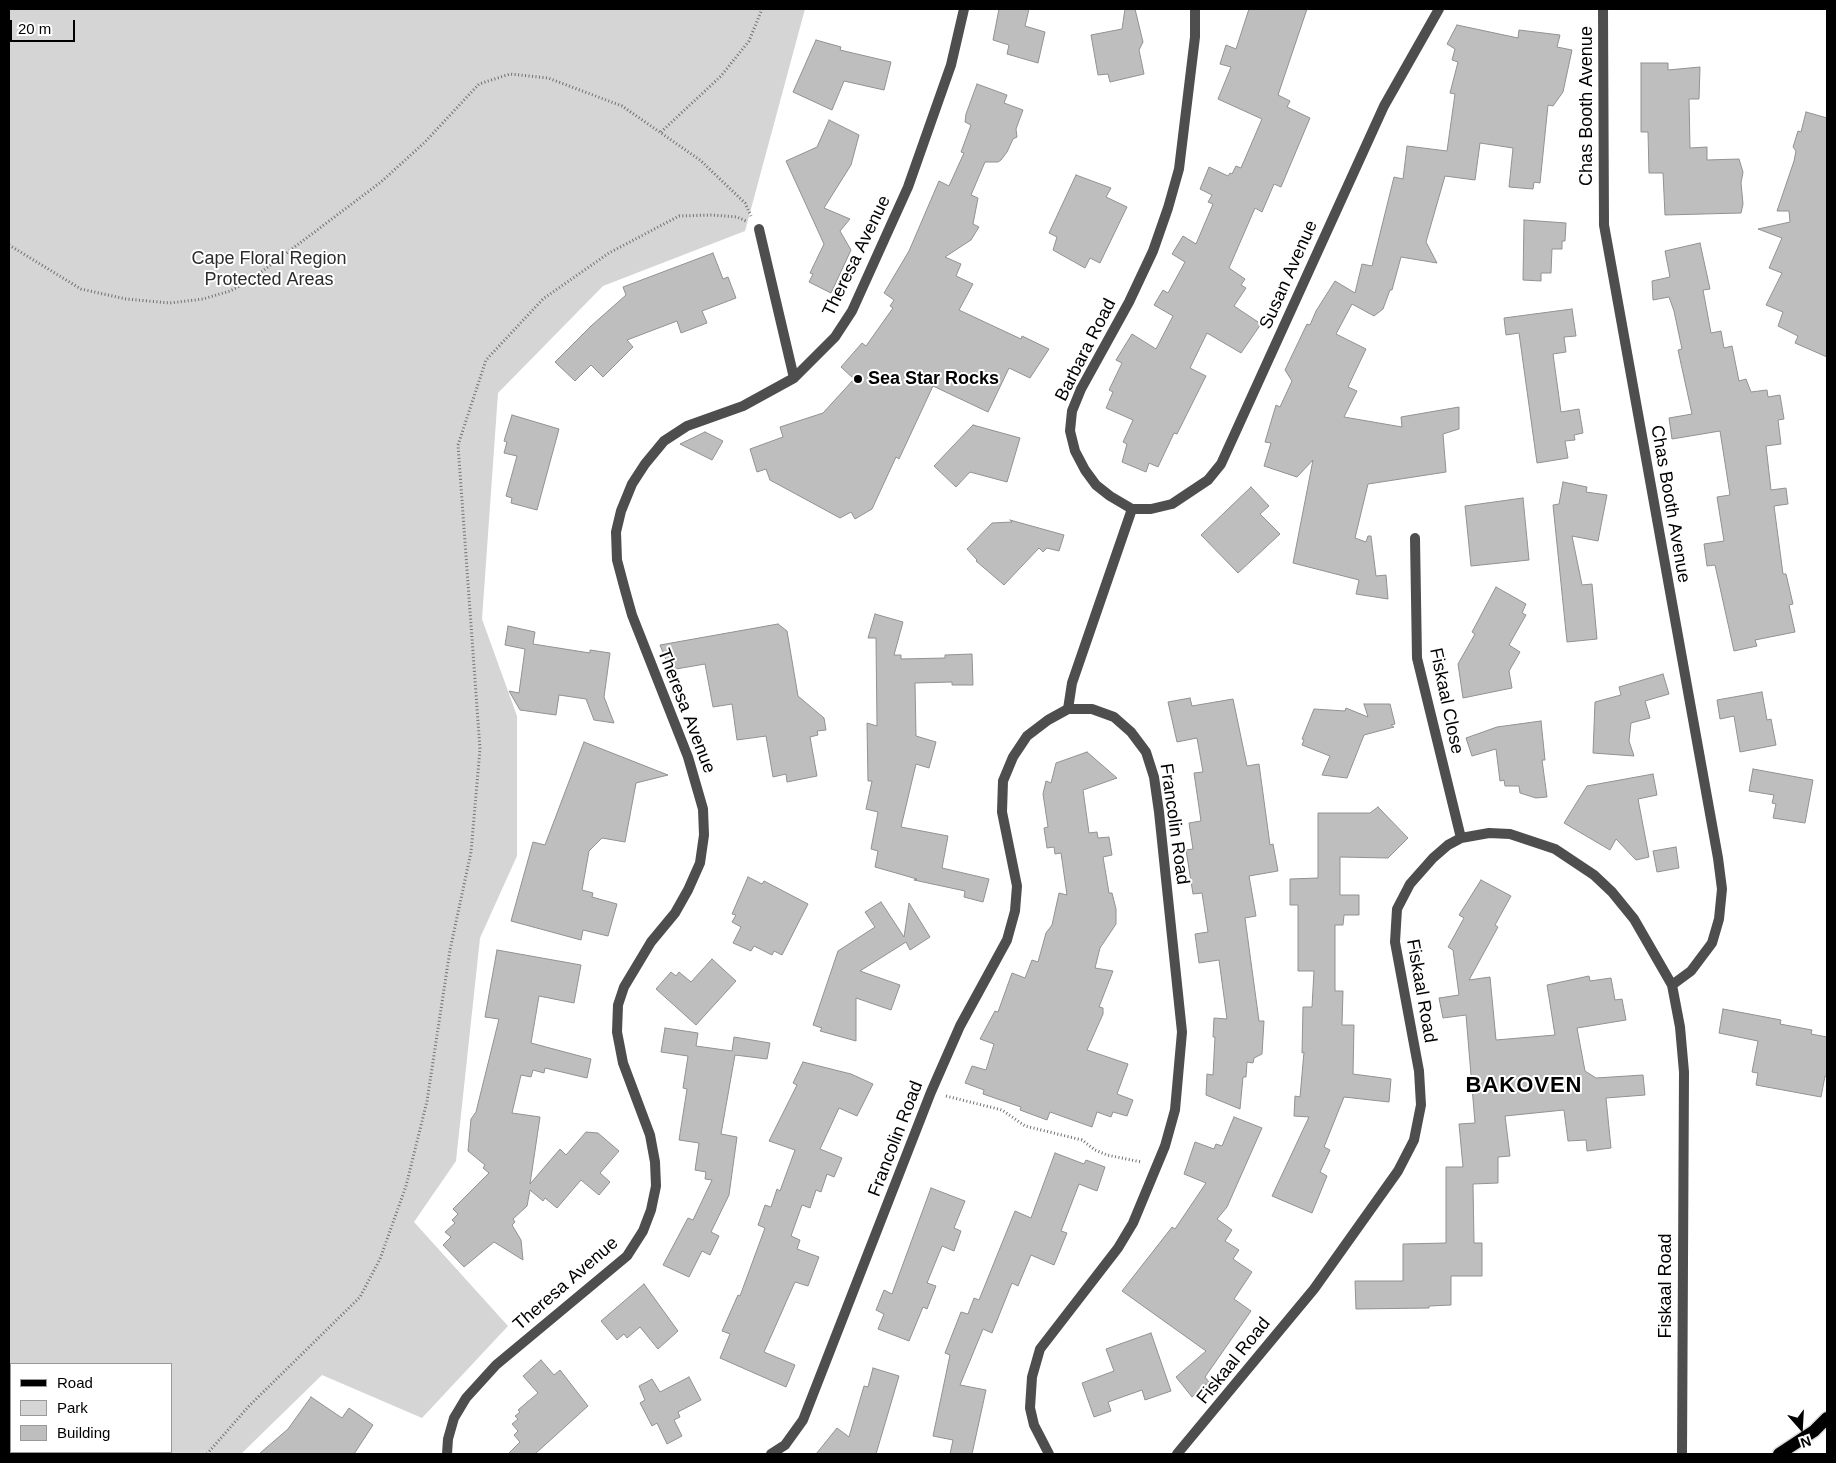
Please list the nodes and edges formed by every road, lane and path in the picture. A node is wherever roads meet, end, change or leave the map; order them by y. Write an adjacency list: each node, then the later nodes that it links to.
1 (762, 9): 6 (path)
2 (964, 9): 9 (street, Theresa Avenue)
3 (1195, 9): 10 (street, Barbara Road)
4 (1439, 9): 10 (street, Susan Avenue)
5 (1603, 9): 14 (street, Chas Booth Avenue)
6 (661, 132): 7 (path); 8 (path)
7 (757, 227): 9 (street); 18 (path)
8 (9, 245)
9 (794, 378): 19 (street, Theresa Avenue)
10 (1132, 508): 12 (street)
11 (1415, 538): 13 (street, Fiskaal Close)
12 (1068, 709): 15 (street, Francolin Road); 16 (street, Francolin Road)
13 (1461, 838): 14 (street, Fiskaal Road); 22 (street, Fiskaal Road)
14 (1672, 985): 23 (street, Fiskaal Road)
15 (931, 1092): 16 (path); 20 (street, Francolin Road)
16 (1156, 1167): 21 (street, Francolin Road)
17 (1827, 1418): 24 (main road)
18 (207, 1454)
19 (447, 1454)
20 (771, 1454)
21 (1049, 1454)
22 (1177, 1454)
23 (1682, 1454)
24 (1780, 1454)

